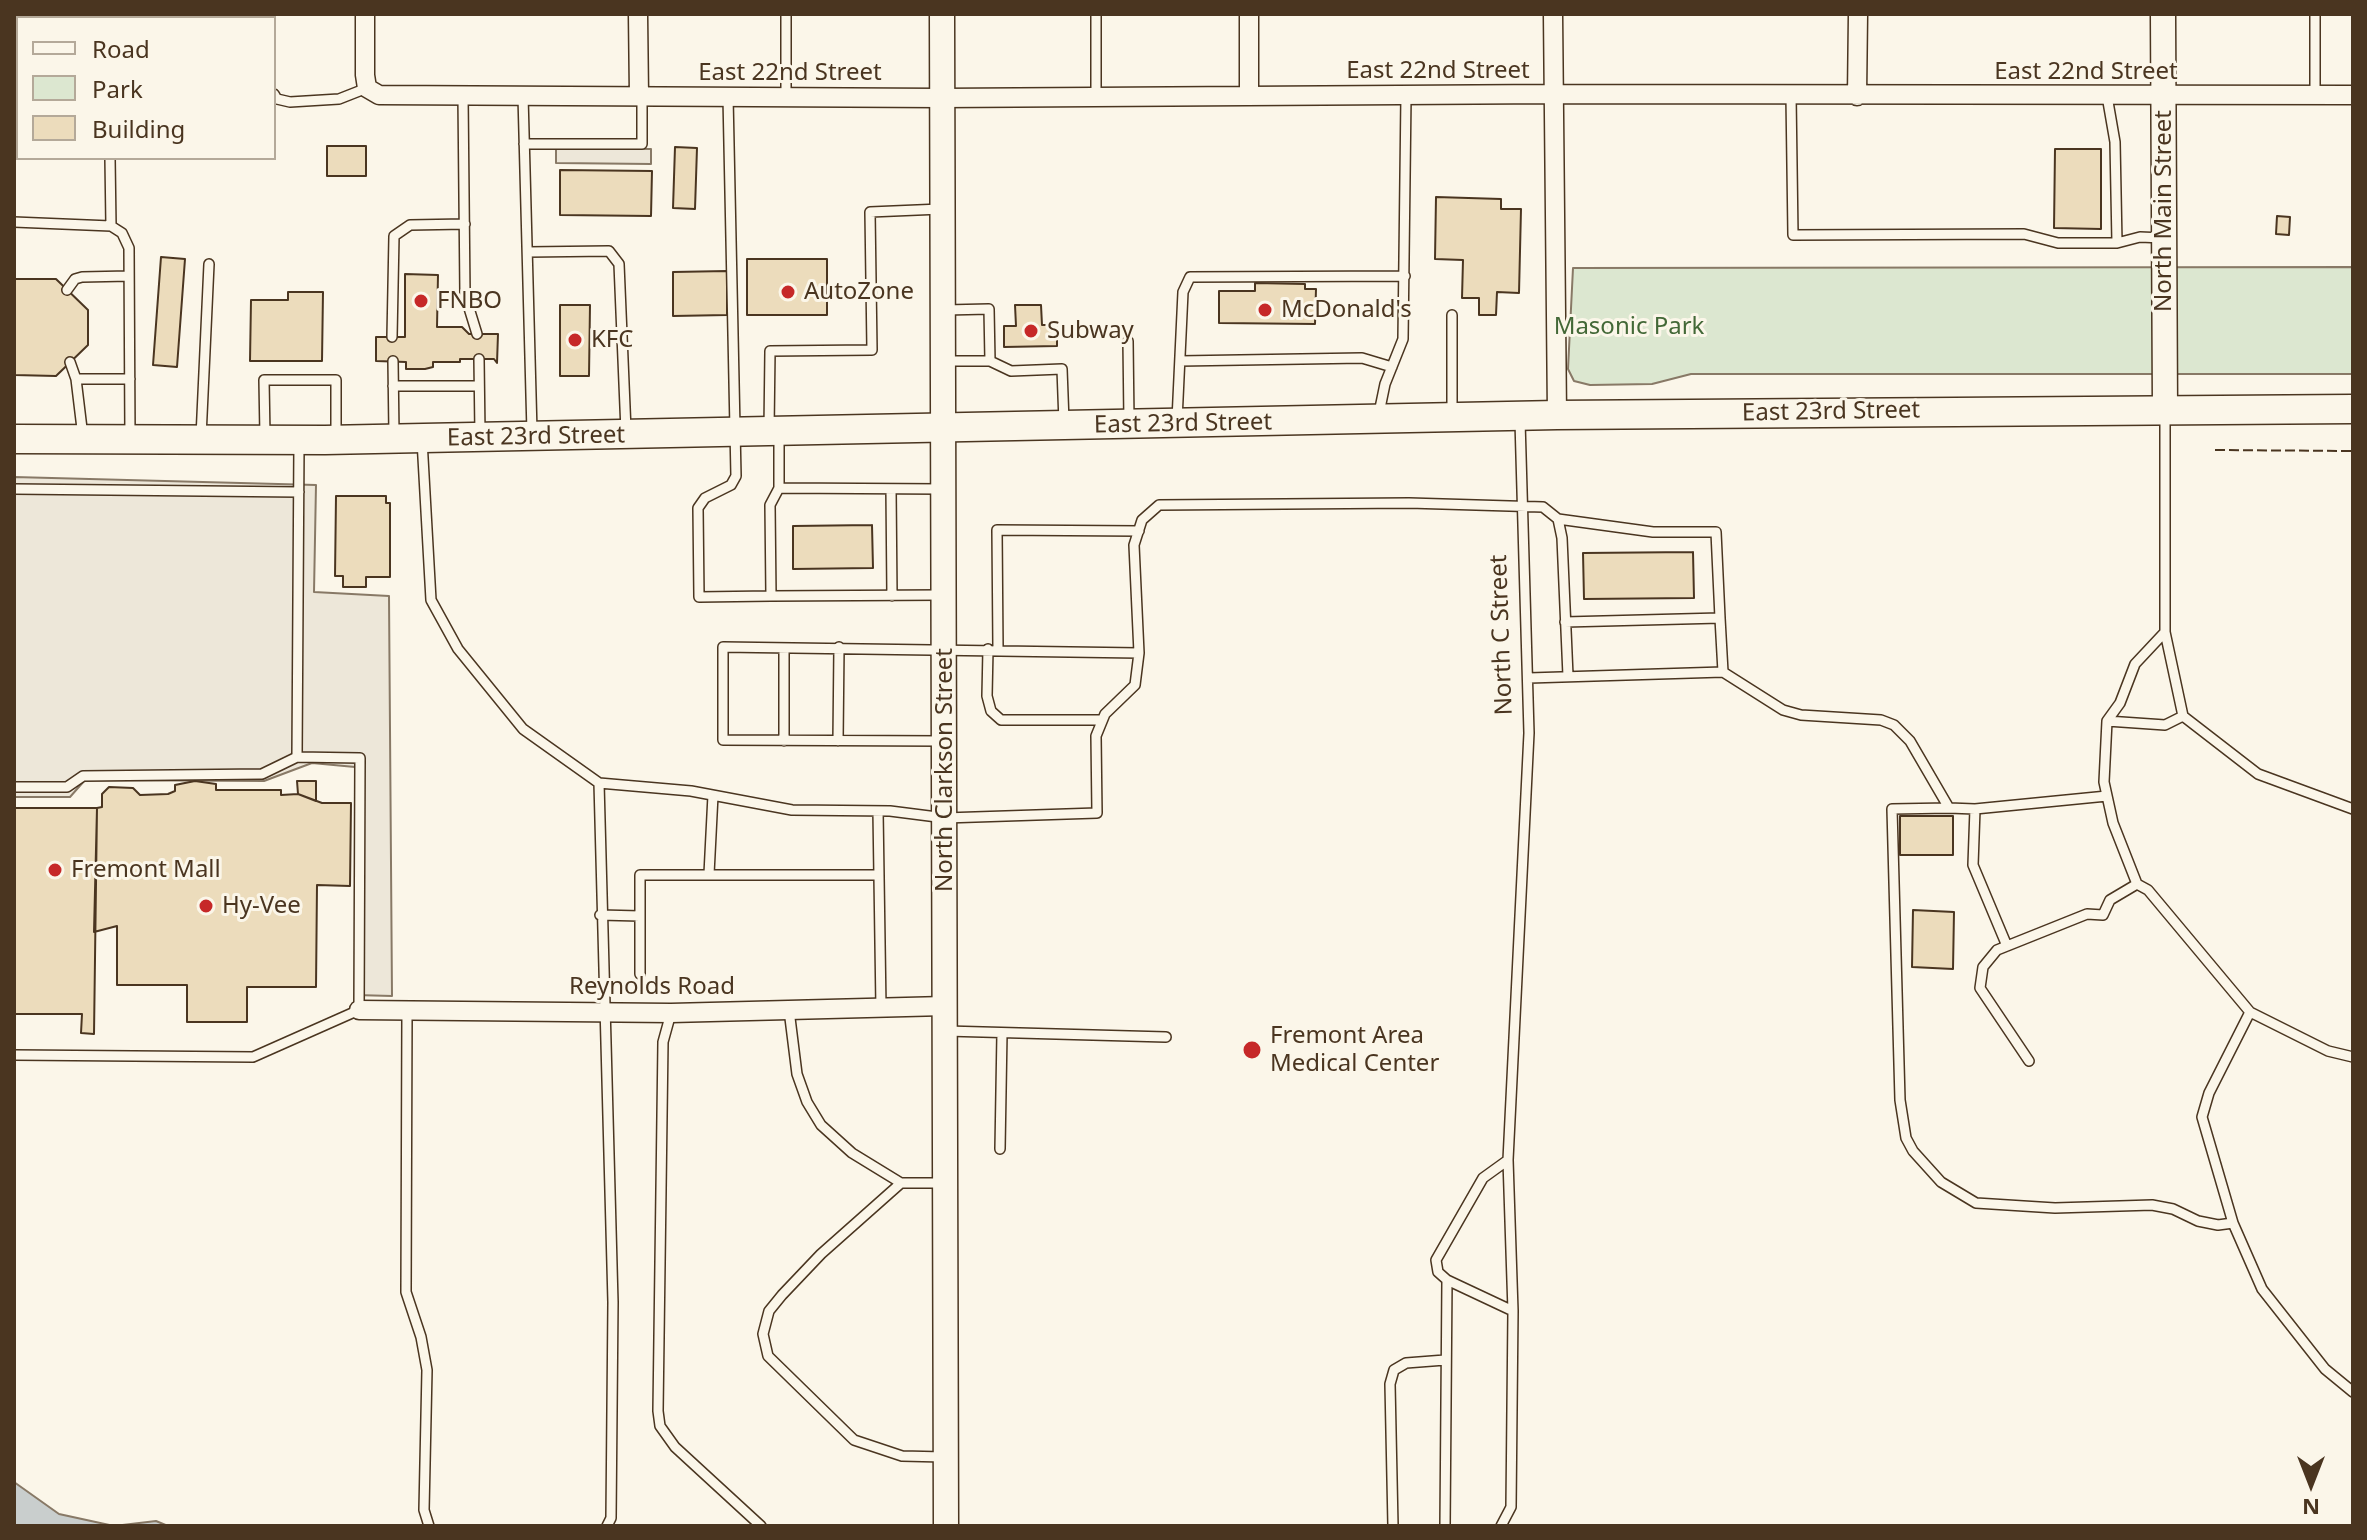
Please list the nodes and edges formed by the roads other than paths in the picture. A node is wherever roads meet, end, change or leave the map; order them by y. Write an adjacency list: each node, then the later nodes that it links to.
1 (365, 14): 11 (street)
2 (638, 14): 20 (street)
3 (786, 14): 27 (lane)
4 (942, 14): 28 (street, North Clarkson Street)
5 (1096, 14): 14 (lane)
6 (1249, 14): 15 (street)
7 (1553, 14): 12 (street)
8 (1858, 14): 23 (street)
9 (2163, 14): 25 (street, North Main Street)
10 (2315, 14): 16 (lane)
11 (367, 88): 13 (lane); 18 (street, East 22nd Street)
12 (1552, 94): 21 (street, East 22nd Street); 22 (street, East 22nd Street); 60 (street)
13 (276, 95)
14 (1096, 95): 15 (street, East 22nd Street); 28 (street, East 22nd Street)
15 (1249, 95): 21 (street, East 22nd Street)
16 (2315, 95): 17 (street, East 22nd Street); 25 (street, East 22nd Street)
17 (2353, 95)
18 (463, 96): 19 (street, East 22nd Street); 33 (lane)
19 (523, 96): 20 (street, East 22nd Street); 29 (lane)
20 (640, 96): 26 (street, East 22nd Street); 29 (lane)
21 (1406, 96): 40 (lane)
22 (1791, 96): 23 (street, East 22nd Street); 36 (lane)
23 (1857, 96): 24 (street, East 22nd Street)
24 (2107, 96): 25 (street, East 22nd Street); 36 (lane)
25 (2164, 96): 35 (street, North Main Street)
26 (728, 97): 27 (street, East 22nd Street); 69 (lane)
27 (786, 97): 28 (street, East 22nd Street)
28 (941, 98): 31 (street, North Clarkson Street)
29 (524, 144): 37 (lane)
30 (110, 160): 34 (lane)
31 (942, 209): 42 (street, North Clarkson Street); 68 (lane)
32 (14, 222): 34 (lane)
33 (465, 224): 44 (lane); 45 (lane)
34 (111, 226): 39 (lane)
35 (2163, 238): 36 (lane); 58 (street, North Main Street)
36 (2117, 243)
37 (528, 252): 70 (lane); 71 (lane)
38 (209, 264): 81 (lane)
39 (129, 276): 41 (lane); 55 (lane)
40 (1405, 276): 51 (lane); 53 (lane)
41 (67, 290)
42 (942, 310): 49 (street, North Clarkson Street); 50 (lane)
43 (1452, 315): 62 (lane)
44 (477, 334)
45 (392, 337)
46 (1128, 341): 65 (lane)
47 (479, 359): 57 (lane)
48 (393, 361): 56 (lane)
49 (943, 361): 50 (lane); 67 (street, North Clarkson Street)
50 (990, 361): 66 (lane)
51 (1180, 361): 53 (lane); 64 (lane)
52 (70, 362): 54 (lane)
53 (1392, 367): 63 (lane)
54 (76, 379): 55 (lane); 76 (lane)
55 (130, 379): 80 (lane)
56 (393, 386): 57 (lane); 74 (lane)
57 (479, 386): 72 (lane)
58 (2165, 409): 59 (main road, East 23rd Street); 60 (main road, East 23rd Street); 95 (lane)
59 (2353, 409)
60 (1557, 415): 61 (main road, East 23rd Street)
61 (1520, 417): 62 (main road, East 23rd Street); 87 (lane, North C Street)
62 (1452, 418): 63 (main road, East 23rd Street)
63 (1377, 420): 64 (main road, East 23rd Street)
64 (1177, 424): 65 (main road, East 23rd Street)
65 (1129, 425): 66 (main road, East 23rd Street)
66 (1064, 426): 67 (main road, East 23rd Street)
67 (944, 428): 68 (main road, East 23rd Street); 85 (street, North Clarkson Street)
68 (774, 432): 69 (main road, East 23rd Street); 82 (lane)
69 (734, 433): 70 (main road, East 23rd Street); 91 (lane)
70 (626, 435): 71 (main road, East 23rd Street)
71 (532, 437): 72 (main road, East 23rd Street)
72 (480, 438): 75 (main road, East 23rd Street)
73 (14, 439): 76 (main road, East 23rd Street)
74 (394, 439): 75 (main road, East 23rd Street); 79 (main road, East 23rd Street)
75 (422, 439): 111 (lane)
76 (84, 440): 80 (main road, East 23rd Street)
77 (265, 440): 78 (main road, East 23rd Street); 79 (lane); 81 (main road, East 23rd Street)
78 (299, 440): 79 (main road, East 23rd Street); 86 (lane)
79 (336, 440)
80 (130, 441): 81 (main road, East 23rd Street)
81 (201, 441)
82 (779, 488): 84 (lane); 91 (lane)
83 (14, 489): 86 (lane)
84 (891, 489): 85 (lane); 92 (lane)
85 (944, 489): 90 (street, North Clarkson Street)
86 (299, 492): 110 (lane)
87 (1520, 505): 88 (lane); 89 (lane); 103 (lane, North C Street)
88 (1558, 519): 93 (lane); 94 (lane)
89 (1139, 531): 99 (lane); 100 (lane)
90 (945, 595): 92 (lane); 97 (street, North Clarkson Street)
91 (771, 596): 92 (lane)
92 (892, 596)
93 (1720, 618): 94 (lane); 101 (lane)
94 (1565, 622): 102 (lane)
95 (2165, 632): 104 (lane); 106 (lane)
96 (839, 647): 97 (lane); 98 (lane); 108 (lane)
97 (945, 648): 99 (lane); 109 (street, North Clarkson Street)
98 (784, 649): 107 (lane); 107 (lane)
99 (993, 649): 100 (lane); 105 (lane)
100 (1139, 653): 105 (lane)
101 (1723, 672): 102 (lane); 115 (lane)
102 (1568, 676): 103 (lane)
103 (1529, 678): 142 (lane, North C Street)
104 (2183, 716): 106 (lane); 117 (lane)
105 (1102, 720): 119 (lane)
106 (2107, 721): 114 (lane)
107 (784, 741): 108 (lane)
108 (838, 741): 109 (lane)
109 (945, 741): 119 (street, North Clarkson Street)
110 (297, 757): 112 (lane); 129 (lane)
111 (599, 783): 113 (lane); 123 (lane)
112 (14, 787)
113 (713, 795): 118 (lane); 120 (lane)
114 (2107, 796): 116 (lane); 122 (lane)
115 (1949, 808): 116 (lane); 145 (lane)
116 (1975, 809): 125 (lane)
117 (2353, 809)
118 (878, 811): 119 (lane); 121 (lane)
119 (945, 818): 127 (street, North Clarkson Street)
120 (709, 874): 121 (lane); 124 (lane)
121 (879, 875): 128 (lane)
122 (2137, 884): 125 (lane); 133 (lane)
123 (600, 915): 124 (lane); 132 (lane)
124 (640, 916): 126 (lane)
125 (2007, 946): 140 (lane)
126 (640, 974)
127 (945, 1006): 128 (street, Reynolds Road); 135 (street, North Clarkson Street)
128 (881, 1008): 130 (street, Reynolds Road)
129 (359, 1010): 131 (street, Reynolds Road); 138 (lane)
130 (789, 1010): 134 (street, Reynolds Road); 143 (lane)
131 (407, 1011): 132 (street, Reynolds Road); 151 (lane)
132 (606, 1012): 134 (street, Reynolds Road); 152 (lane)
133 (2250, 1012): 139 (lane); 145 (lane)
134 (671, 1013): 153 (lane)
135 (946, 1031): 136 (lane); 144 (street, North Clarkson Street)
136 (1002, 1033): 137 (lane); 141 (lane)
137 (1166, 1037)
138 (14, 1055)
139 (2353, 1057)
140 (2029, 1061)
141 (1000, 1149)
142 (1508, 1160): 146 (lane); 147 (lane, North C Street)
143 (901, 1183): 144 (lane); 150 (lane)
144 (946, 1183): 150 (street, North Clarkson Street)
145 (2233, 1223): 149 (lane)
146 (1447, 1280): 147 (lane); 148 (lane)
147 (1513, 1311): 157 (lane, North C Street)
148 (1445, 1360): 155 (lane); 156 (lane)
149 (2353, 1392)
150 (947, 1457): 154 (street, North Clarkson Street)
151 (429, 1526)
152 (607, 1526)
153 (761, 1526)
154 (946, 1526)
155 (1393, 1526)
156 (1445, 1526)
157 (1501, 1526)

